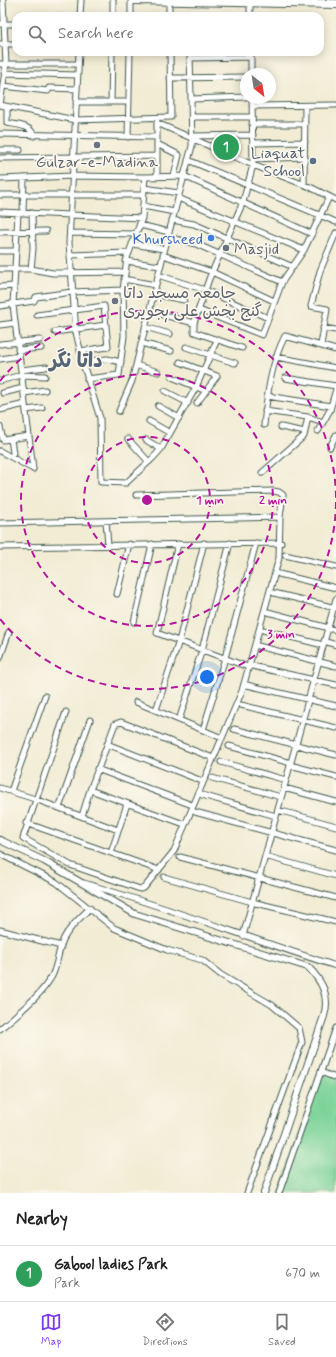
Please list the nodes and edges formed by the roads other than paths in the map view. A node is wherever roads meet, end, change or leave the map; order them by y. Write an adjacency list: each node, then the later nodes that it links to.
1 (3, 0): 14 (street)
2 (81, 0): 9 (street)
3 (113, 0): 10 (street)
4 (131, 0): 11 (street)
5 (134, 0): 6 (main road)
6 (169, 1): 7 (main road); 12 (street)
7 (250, 3): 8 (main road); 13 (street)
8 (336, 4)
9 (80, 12)
10 (113, 12)
11 (131, 12)
12 (169, 12)
13 (250, 12)
14 (2, 24): 15 (street)
15 (2, 44): 22 (street)
16 (79, 56): 23 (street)
17 (112, 56): 35 (street)
18 (130, 56): 36 (street)
19 (170, 56): 28 (street)
20 (190, 56): 29 (street)
21 (251, 56): 24 (street)
22 (3, 64): 23 (street); 25 (street)
23 (78, 64): 26 (street)
24 (251, 68)
25 (4, 73): 26 (street); 30 (street)
26 (78, 75): 31 (street)
27 (240, 77): 29 (street)
28 (170, 78): 29 (street); 46 (street)
29 (190, 78): 33 (street)
30 (2, 83): 31 (street); 37 (street)
31 (77, 89): 34 (street)
32 (240, 97): 33 (street)
33 (191, 99): 42 (street)
34 (76, 102): 35 (street); 45 (street)
35 (112, 102): 36 (street)
36 (129, 102): 44 (street)
37 (0, 105): 41 (street)
38 (336, 105): 40 (street)
39 (252, 106): 40 (street); 43 (street)
40 (305, 106): 48 (street)
41 (7, 107): 45 (street); 51 (street)
42 (192, 117): 43 (street); 55 (street)
43 (252, 117): 47 (street)
44 (128, 118): 45 (street); 46 (street); 53 (street)
45 (75, 120): 52 (street)
46 (157, 120): 54 (street); 55 (street)
47 (252, 124): 48 (street); 50 (street)
48 (305, 124): 56 (street)
49 (0, 134): 51 (street)
50 (252, 135): 55 (street); 57 (street)
51 (34, 136): 52 (street)
52 (75, 137): 53 (street); 64 (street)
53 (128, 137): 54 (street)
54 (157, 137): 58 (street)
55 (192, 137): 65 (street); 66 (street)
56 (305, 142): 57 (street); 62 (street)
57 (253, 143): 66 (street)
58 (157, 144): 61 (street); 68 (street)
59 (0, 150): 60 (street)
60 (20, 150)
61 (157, 156): 64 (street); 70 (street)
62 (305, 157): 66 (street); 75 (street)
63 (0, 158): 64 (street)
64 (74, 158): 67 (street)
65 (188, 160): 69 (street); 74 (street)
66 (253, 162): 74 (street); 75 (street)
67 (73, 176): 71 (street); 72 (street); 79 (street)
68 (174, 176): 69 (street); 70 (street)
69 (184, 176): 81 (street); 84 (street)
70 (157, 177): 72 (street)
71 (24, 178): 73 (street); 78 (street)
72 (145, 178): 76 (street)
73 (0, 179)
74 (248, 184): 84 (street); 91 (street)
75 (304, 184): 82 (street)
76 (144, 188): 80 (street); 81 (street)
77 (0, 195): 78 (street)
78 (24, 195): 79 (street); 88 (street)
79 (72, 195): 80 (street); 90 (street)
80 (144, 195): 85 (street)
81 (179, 195): 87 (street); 94 (street)
82 (329, 197): 83 (street); 91 (street)
83 (336, 200)
84 (243, 202): 94 (street); 104 (street)
85 (143, 206): 87 (street); 92 (street)
86 (0, 212): 88 (street)
87 (174, 212): 93 (street)
88 (20, 213): 89 (street); 100 (street)
89 (32, 213): 90 (street); 97 (street)
90 (71, 215): 92 (street); 102 (street)
91 (320, 215): 95 (street); 104 (street)
92 (142, 218): 96 (street)
93 (172, 220): 105 (street); 106 (street)
94 (235, 220): 106 (street); 109 (street)
95 (336, 222)
96 (140, 224): 103 (street); 105 (street)
97 (31, 231): 98 (street); 100 (street); 119 (street)
98 (46, 231)
99 (0, 232): 100 (street)
100 (17, 232): 111 (street)
101 (336, 233): 150 (street)
102 (70, 234): 103 (street); 113 (street)
103 (136, 234): 107 (street)
104 (312, 234): 109 (street)
105 (168, 235): 108 (street); 115 (street)
106 (227, 239): 115 (street); 118 (street)
107 (132, 244): 108 (street); 112 (street)
108 (164, 249): 114 (street)
109 (304, 250): 118 (street)
110 (0, 251): 111 (street)
111 (16, 251): 121 (street)
112 (129, 253): 113 (street); 116 (street)
113 (70, 255): 124 (street)
114 (163, 255): 117 (street); 123 (street)
115 (219, 255): 123 (street); 127 (street)
116 (126, 261): 117 (street); 122 (street)
117 (160, 266): 125 (street)
118 (292, 267): 127 (street)
119 (31, 269): 121 (street); 124 (street)
120 (0, 270): 121 (street)
121 (15, 270): 129 (street)
122 (125, 272): 124 (street); 126 (street)
123 (212, 272): 132 (street); 136 (street)
124 (71, 273): 133 (street)
125 (158, 275): 128 (street); 132 (street)
126 (124, 279): 128 (street); 131 (street)
127 (282, 282): 136 (street)
128 (156, 285): 134 (street)
129 (14, 286): 130 (street); 137 (street)
130 (0, 287)
131 (123, 290): 133 (street); 171 (street)
132 (205, 290): 140 (street); 143 (street)
133 (72, 292): 137 (street); 139 (street)
134 (153, 294): 135 (street); 141 (street)
135 (184, 300)
136 (274, 301): 143 (street)
137 (13, 305): 138 (street); 144 (street)
138 (0, 306)
139 (74, 310): 142 (street); 147 (street); 149 (street)
140 (199, 310): 143 (street); 145 (street)
141 (149, 311): 145 (street); 148 (street)
142 (37, 315)
143 (268, 318)
144 (15, 323): 146 (street); 156 (street)
145 (194, 323): 155 (street)
146 (0, 325)
147 (106, 325): 149 (street); 164 (street)
148 (145, 327): 153 (street); 157 (street)
149 (76, 328): 152 (street); 164 (street)
150 (323, 328): 151 (street); 159 (street)
151 (336, 330)
152 (55, 332)
153 (170, 334)
154 (40, 340): 156 (street)
155 (217, 340): 162 (street); 167 (street)
156 (17, 342): 158 (street); 166 (street)
157 (141, 343): 165 (street); 174 (street)
158 (0, 344)
159 (321, 345): 163 (street); 168 (street)
160 (186, 347): 167 (street)
161 (41, 348): 166 (street)
162 (242, 348)
163 (336, 350)
164 (80, 351): 170 (street)
165 (171, 351)
166 (19, 353): 169 (street); 179 (street)
167 (210, 355): 173 (street); 177 (street)
168 (276, 357): 176 (street); 193 (street)
169 (0, 359)
170 (83, 362): 171 (street); 182 (street)
171 (121, 362): 182 (street)
172 (180, 362): 177 (street)
173 (235, 363)
174 (136, 365): 178 (street); 202 (street)
175 (46, 367): 179 (street)
176 (336, 368)
177 (204, 371): 186 (street); 191 (street)
178 (158, 372)
179 (21, 373): 180 (street); 184 (street); 188 (street)
180 (45, 376)
181 (172, 376): 186 (street)
182 (87, 378): 222 (street)
183 (285, 378): 185 (street)
184 (0, 381)
185 (336, 386)
186 (196, 387): 191 (street); 194 (street)
187 (336, 389): 197 (street)
188 (23, 390): 189 (street); 192 (street); 198 (street)
189 (45, 390)
190 (165, 391): 194 (street)
191 (206, 391): 195 (street)
192 (3, 393)
193 (267, 396): 197 (street); 201 (street)
194 (188, 403): 204 (street)
195 (197, 403)
196 (158, 406): 204 (street)
197 (331, 406): 206 (street)
198 (25, 407): 199 (street); 200 (street); 214 (street)
199 (42, 408)
200 (0, 410)
201 (265, 411): 203 (street); 207 (street)
202 (119, 412)
203 (308, 417): 206 (street); 211 (street)
204 (179, 418): 212 (street)
205 (149, 421): 212 (street)
206 (323, 422): 210 (street)
207 (264, 425)
208 (0, 428): 215 (street)
209 (281, 428): 211 (street)
210 (318, 431)
211 (305, 432): 223 (street)
212 (170, 433): 219 (street)
213 (336, 435): 218 (street)
214 (29, 436): 215 (street); 220 (street)
215 (11, 439): 221 (street)
216 (128, 439): 222 (street)
217 (146, 440): 219 (street)
218 (330, 447)
219 (161, 449): 222 (street)
220 (0, 451)
221 (14, 453)
222 (149, 462)
223 (262, 473)
224 (136, 495): 225 (street)
225 (280, 517): 226 (street); 231 (street)
226 (106, 521): 227 (street); 235 (street)
227 (0, 523)
228 (204, 543): 229 (street); 234 (street); 251 (street)
229 (230, 543): 230 (street); 255 (street)
230 (256, 543): 231 (street); 257 (street)
231 (281, 543): 259 (street)
232 (129, 544): 233 (street); 235 (street); 242 (street)
233 (152, 544): 234 (street); 246 (street)
234 (178, 544): 251 (street)
235 (108, 545): 236 (street)
236 (0, 547)
237 (285, 555): 238 (street)
238 (336, 567)
239 (279, 574): 240 (street)
240 (336, 588)
241 (274, 593): 244 (street)
242 (117, 594)
243 (336, 599): 244 (street)
244 (335, 608): 247 (street)
245 (268, 612): 247 (street)
246 (134, 622)
247 (328, 628): 249 (street); 252 (street)
248 (263, 630): 252 (street)
249 (336, 630)
250 (9, 632): 256 (street)
251 (179, 641): 255 (street); 269 (street)
252 (324, 643): 253 (street); 258 (street)
253 (336, 644)
254 (258, 646): 258 (street)
255 (202, 650): 257 (street); 272 (street)
256 (0, 658)
257 (225, 658): 259 (street); 276 (street)
258 (319, 662): 260 (street); 261 (street)
259 (250, 666): 261 (street); 277 (street)
260 (336, 666)
261 (314, 680): 263 (street); 265 (street)
262 (247, 685): 265 (street)
263 (336, 685)
264 (45, 696): 293 (street)
265 (308, 700): 268 (street); 273 (street)
266 (136, 702): 269 (street)
267 (241, 705): 273 (street)
268 (336, 706)
269 (156, 710): 272 (street)
270 (66, 712): 296 (street)
271 (90, 720): 300 (street)
272 (179, 720): 276 (street)
273 (302, 720): 275 (street); 279 (street)
274 (234, 728): 279 (street)
275 (336, 728)
276 (203, 730): 277 (street)
277 (222, 738): 282 (street)
278 (107, 744): 282 (street); 285 (street); 289 (street)
279 (296, 744): 281 (street); 284 (street)
280 (229, 746): 284 (street)
281 (336, 755)
282 (213, 758): 289 (street)
283 (220, 762): 288 (street)
284 (290, 764): 286 (street); 288 (street)
285 (97, 769): 292 (street); 299 (street)
286 (336, 777)
287 (212, 778): 295 (street)
288 (286, 780): 291 (street)
289 (202, 781): 299 (street)
290 (0, 788): 293 (street)
291 (284, 788): 295 (street); 297 (street)
292 (90, 790): 298 (street); 303 (street)
293 (11, 791): 296 (street)
294 (202, 795): 304 (street)
295 (281, 797): 301 (street)
296 (35, 798): 300 (street); 305 (street)
297 (336, 802)
298 (127, 804): 306 (street); 308 (street)
299 (192, 805): 306 (street)
300 (59, 808): 303 (street)
301 (278, 810): 304 (street); 307 (street)
302 (195, 812): 309 (street)
303 (82, 816): 308 (street)
304 (276, 816): 309 (street)
305 (26, 823): 312 (street); 316 (street)
306 (184, 824): 316 (street)
307 (336, 826)
308 (118, 830): 312 (street)
309 (272, 831): 311 (street); 314 (street)
310 (0, 840): 320 (street)
311 (336, 850)
312 (111, 853): 316 (street)
313 (0, 854): 323 (street)
314 (265, 856): 317 (street); 319 (street)
315 (180, 857): 319 (street)
316 (159, 870)
317 (336, 876)
318 (164, 877): 322 (street)
319 (259, 878): 321 (street); 322 (street)
320 (75, 880): 326 (street); 334 (street)
321 (336, 898)
322 (252, 902): 324 (street); 326 (street)
323 (90, 908): 327 (street); 333 (street)
324 (336, 922)
325 (0, 930): 327 (street)
326 (242, 936): 328 (street)
327 (61, 946): 330 (street)
328 (336, 966)
329 (336, 1028): 331 (street)
330 (0, 1029)
331 (321, 1072): 332 (street); 335 (street)
332 (336, 1078)
333 (247, 1193)
334 (264, 1193)
335 (279, 1193)

